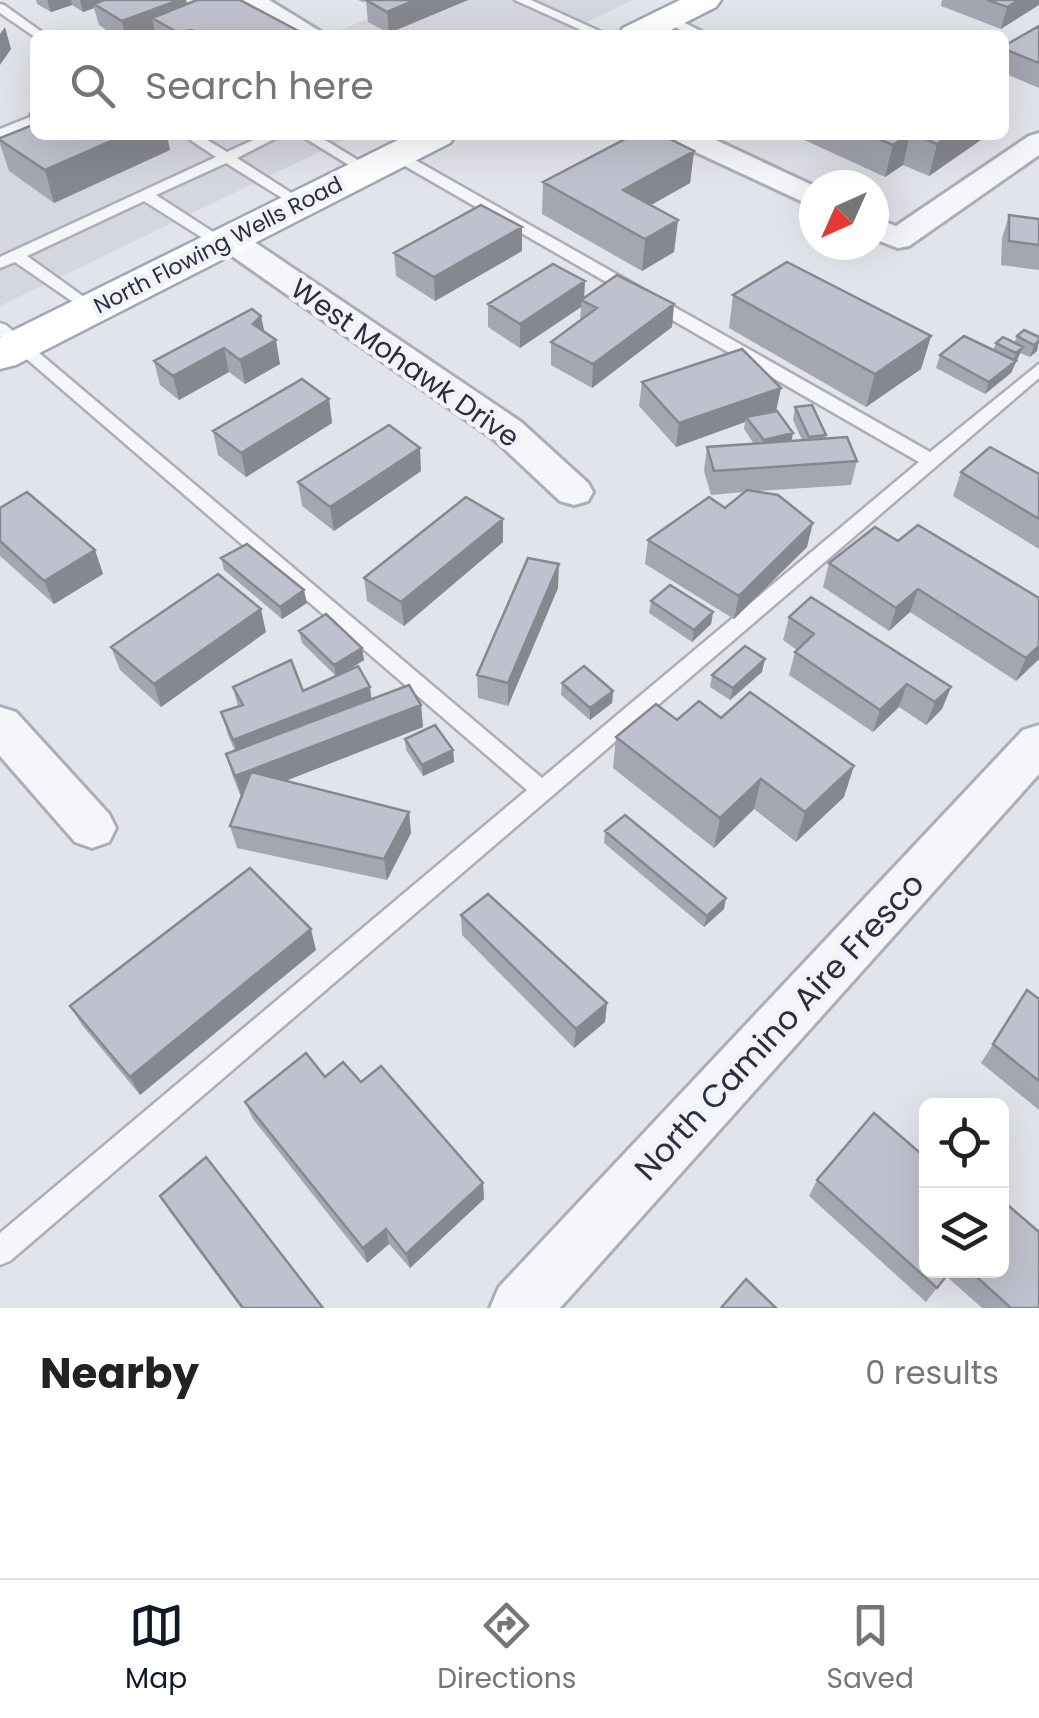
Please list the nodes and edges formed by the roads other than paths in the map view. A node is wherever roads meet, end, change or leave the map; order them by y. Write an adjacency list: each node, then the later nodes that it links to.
1 (250, 0): 7 (street)
2 (522, 0): 8 (lane)
3 (705, 0): 5 (main road)
4 (0, 8): 6 (lane)
5 (667, 19): 9 (main road); 10 (lane)
6 (33, 30)
7 (304, 30)
8 (591, 30)
9 (645, 30)
10 (692, 30)
11 (30, 121): 12 (lane)
12 (0, 134)
13 (198, 140): 19 (lane)
14 (264, 140): 19 (lane)
15 (320, 140): 20 (lane)
16 (426, 140): 20 (main road, North Flowing Wells Road)
17 (692, 140): 21 (street)
18 (1039, 142): 24 (street)
19 (225, 158): 22 (lane); 23 (lane)
20 (382, 163): 23 (main road, North Flowing Wells Road); 31 (lane)
21 (799, 191)
22 (145, 195): 25 (lane); 26 (lane)
23 (300, 203): 25 (main road, North Flowing Wells Road)
24 (889, 234)
25 (226, 242): 28 (main road, North Flowing Wells Road); 32 (street, West Mohawk Drive)
26 (16, 256): 27 (lane); 28 (lane)
27 (0, 264)
28 (92, 310): 29 (main road, North Flowing Wells Road)
29 (7, 342): 35 (lane)
30 (1039, 370): 31 (lane)
31 (931, 462): 35 (lane)
32 (574, 492)
33 (0, 725): 36 (street)
34 (1039, 744): 38 (street, North Camino Aire Fresco)
35 (544, 792): 37 (lane)
36 (92, 828)
37 (0, 1251)
38 (520, 1308)

